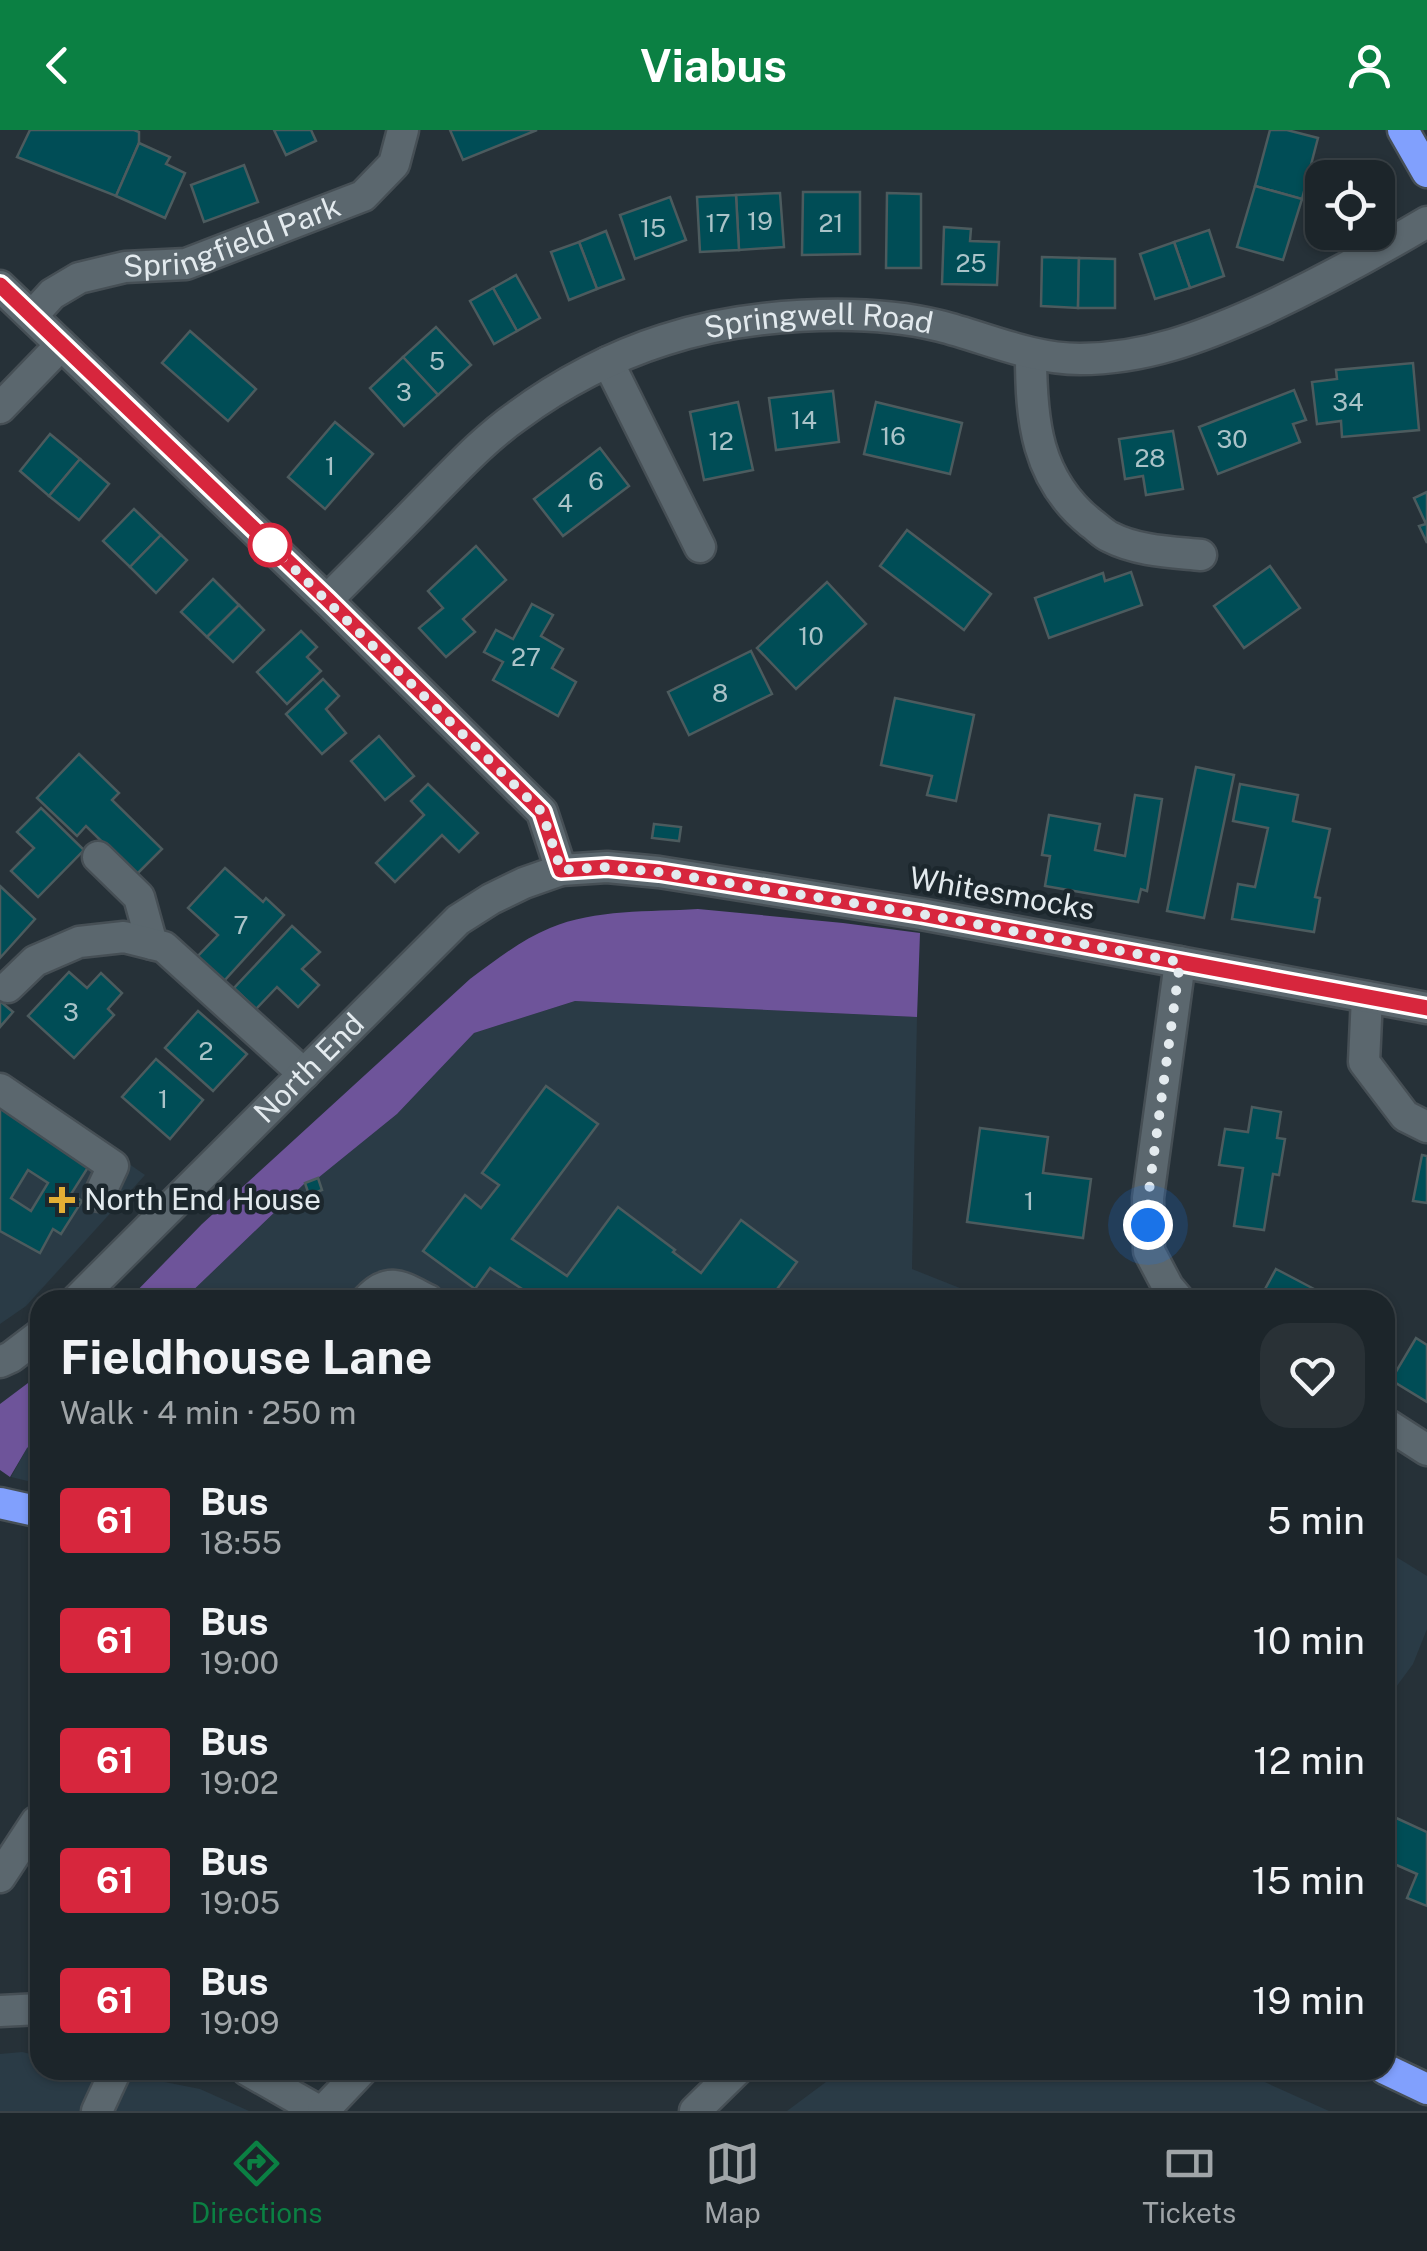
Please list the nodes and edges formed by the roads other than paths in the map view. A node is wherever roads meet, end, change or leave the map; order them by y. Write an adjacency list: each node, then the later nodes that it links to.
1 (403, 130): 6 (street, Springfield Park)
2 (1403, 130): 3 (highway)
3 (1427, 172)
4 (1427, 222): 8 (street, Springwell Road)
5 (0, 286): 6 (street)
6 (32, 316): 7 (street)
7 (61, 345): 10 (street); 13 (street)
8 (1031, 354): 9 (street, Springwell Road); 12 (street)
9 (608, 362): 11 (street); 13 (street, Springwell Road)
10 (0, 408)
11 (700, 546)
12 (1201, 555)
13 (328, 600): 15 (street)
14 (98, 857): 16 (street)
15 (561, 870): 17 (street, Whitesmocks); 21 (street, North End)
16 (152, 944): 18 (street); 21 (street)
17 (1180, 962): 19 (street, Whitesmocks); 28 (street)
18 (8, 988)
19 (1368, 997): 20 (street, Whitesmocks); 23 (street)
20 (1427, 1008)
21 (304, 1074): 25 (street, North End)
22 (0, 1089): 24 (street)
23 (1427, 1127)
24 (98, 1196)
25 (88, 1290)
26 (376, 1290): 27 (street)
27 (408, 1290)
28 (1171, 1290)
29 (30, 1342): 30 (street)
30 (0, 1362)
31 (1395, 1429): 32 (street)
32 (1427, 1450)
33 (0, 1503): 34 (highway)
34 (30, 1510)
35 (30, 1831): 36 (street)
36 (0, 1877)
37 (30, 2009): 38 (street)
38 (0, 2010)
39 (1395, 2075): 44 (highway)
40 (111, 2080): 45 (street)
41 (265, 2080): 46 (street)
42 (352, 2080): 46 (street)
43 (727, 2080): 47 (street)
44 (1427, 2089)
45 (97, 2111)
46 (321, 2111)
47 (695, 2111)

